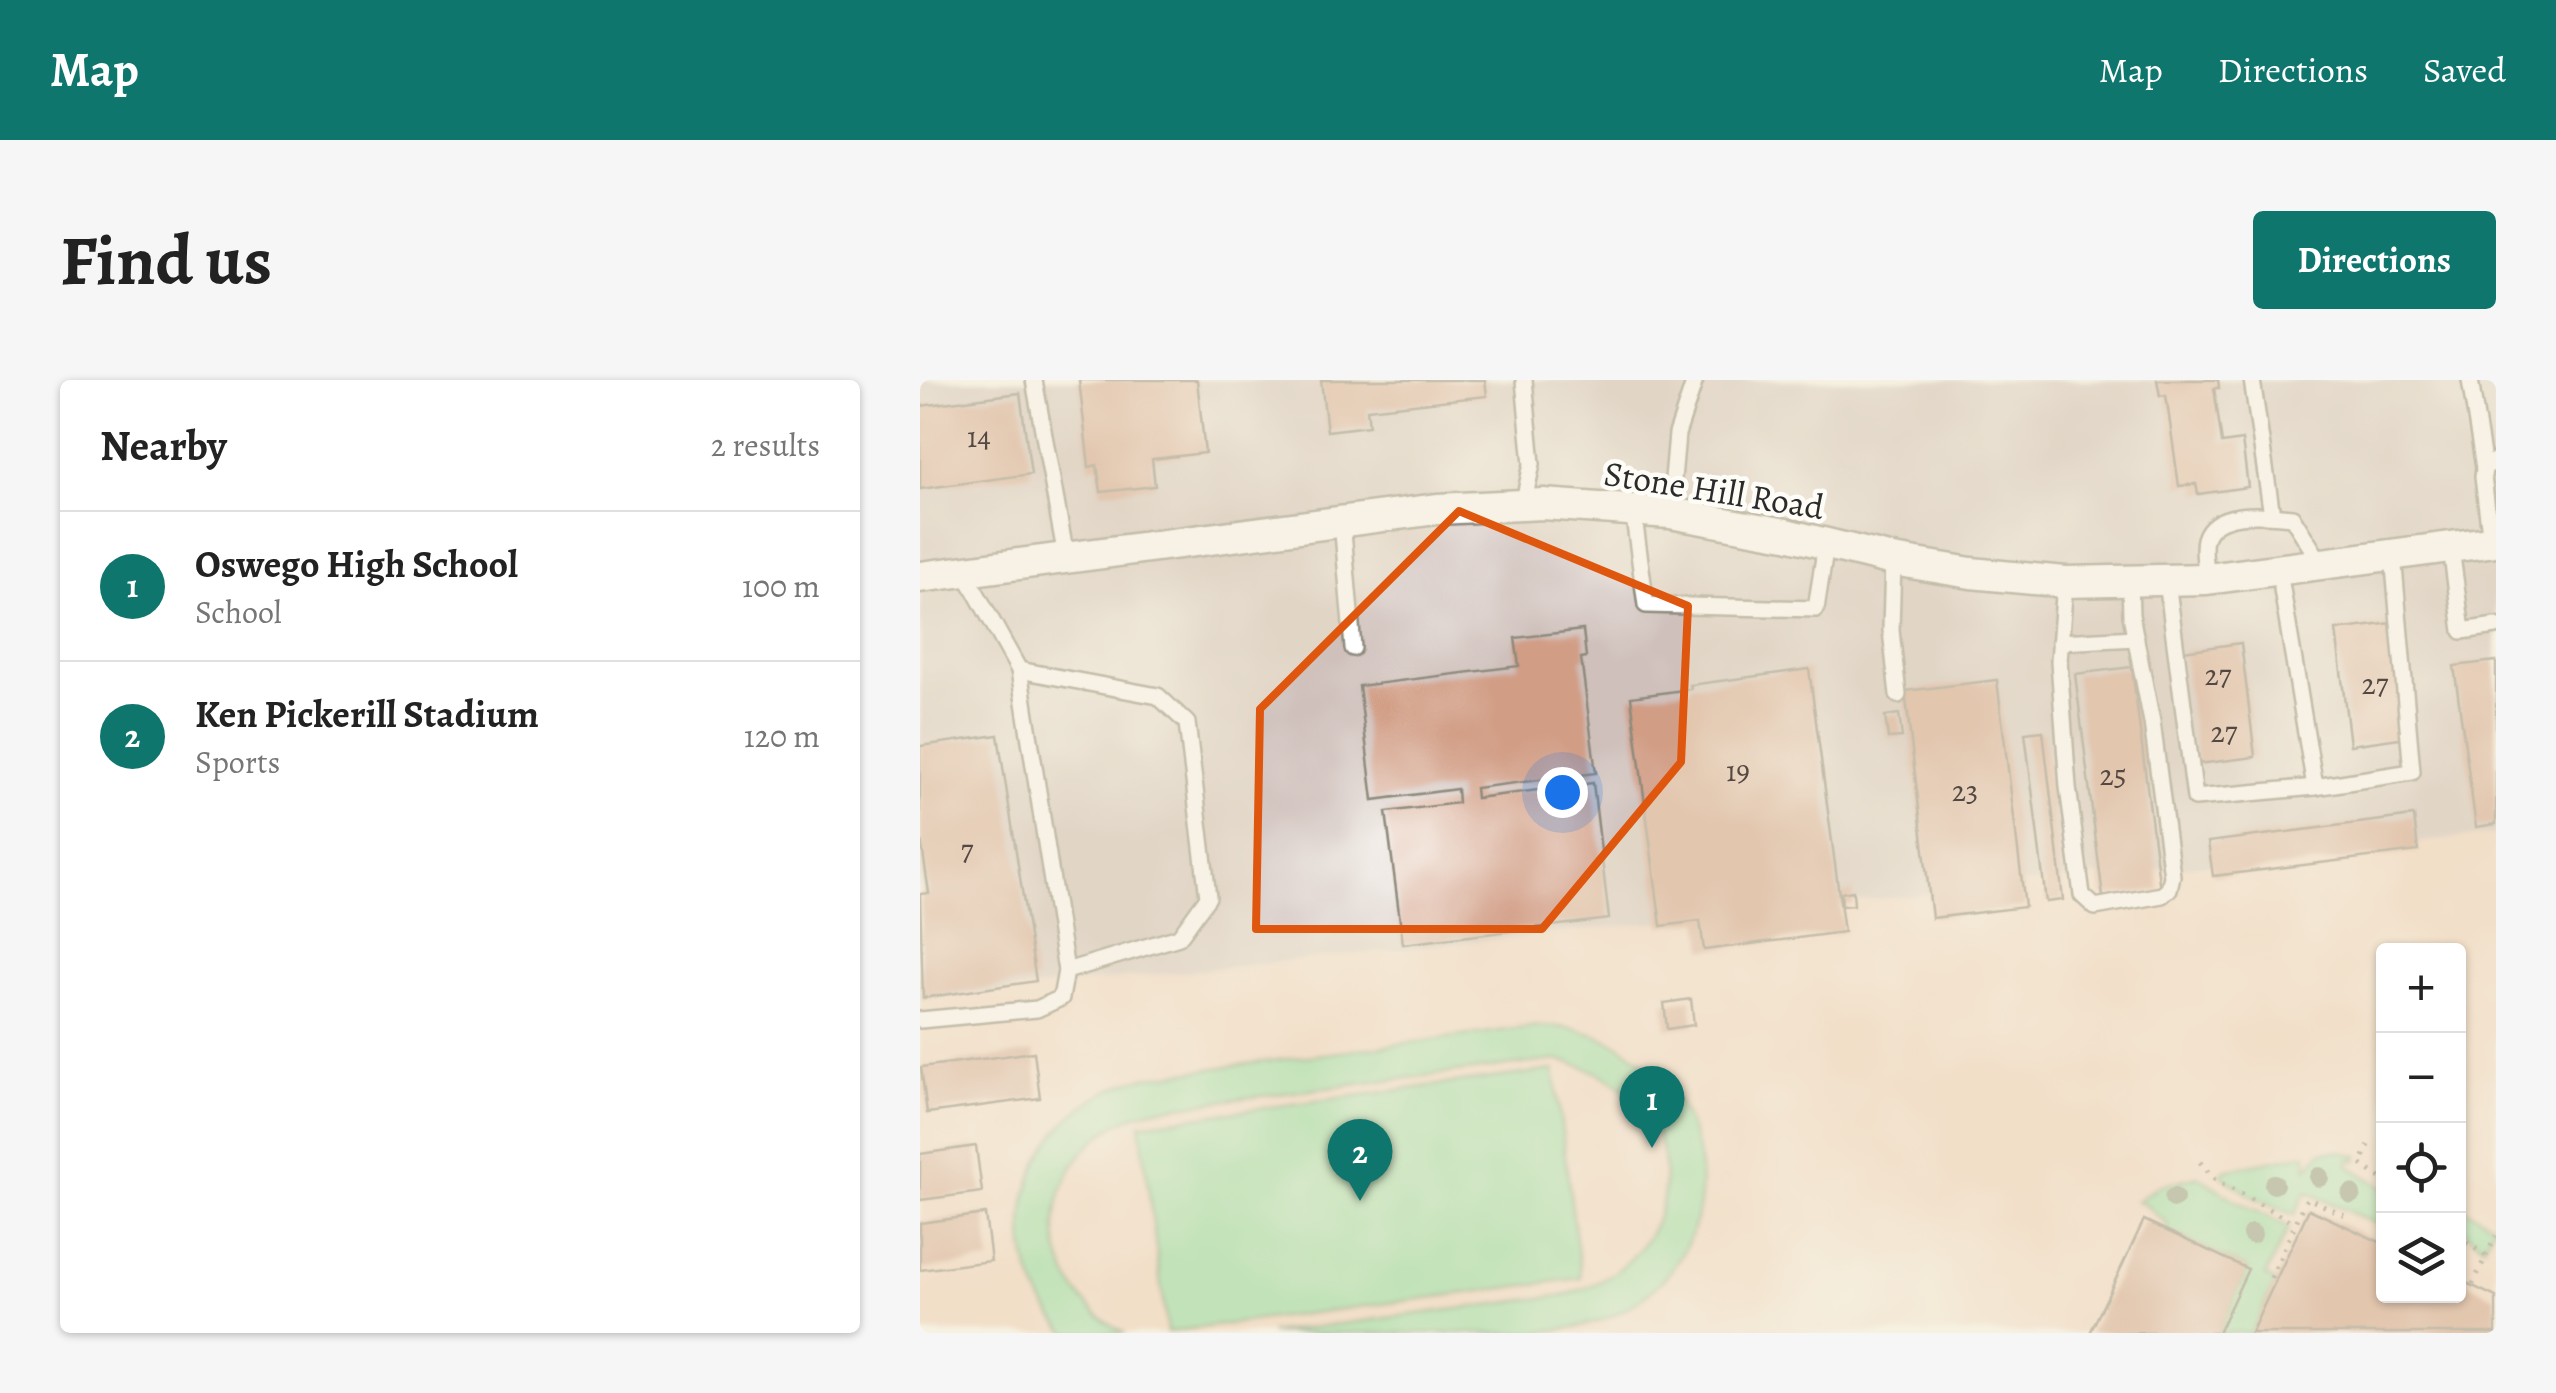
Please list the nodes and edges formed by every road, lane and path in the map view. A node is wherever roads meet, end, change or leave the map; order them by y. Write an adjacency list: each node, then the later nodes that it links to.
1 (1034, 380): 16 (lane)
2 (1524, 380): 7 (lane)
3 (1695, 380): 9 (lane)
4 (2252, 380): 10 (lane)
5 (2470, 380): 6 (lane)
6 (2490, 464): 12 (lane)
7 (1524, 505): 8 (street, Stone Hill Road); 11 (street, Stone Hill Road)
8 (1633, 510): 9 (street, Stone Hill Road); 13 (lane)
9 (1670, 513): 13 (street, Stone Hill Road)
10 (2272, 516): 18 (lane); 22 (lane)
11 (1342, 521): 16 (street, Stone Hill Road); 29 (lane)
12 (2494, 541): 14 (street, Stone Hill Road)
13 (1826, 544): 17 (street, Stone Hill Road)
14 (2450, 548): 15 (street, Stone Hill Road); 26 (lane)
15 (2393, 554): 18 (street, Stone Hill Road); 34 (lane)
16 (1066, 557): 19 (street, Stone Hill Road)
17 (1893, 560): 24 (street, Stone Hill Road); 33 (lane)
18 (2322, 565): 20 (street, Stone Hill Road)
19 (964, 571): 21 (street, Stone Hill Road); 32 (lane)
20 (2279, 571): 22 (street, Stone Hill Road); 34 (lane)
21 (920, 577)
22 (2206, 579): 23 (street, Stone Hill Road)
23 (2167, 581): 25 (street, Stone Hill Road); 30 (lane)
24 (2065, 582): 25 (street, Stone Hill Road); 28 (lane)
25 (2130, 582): 27 (lane)
26 (2496, 626)
27 (2136, 638): 28 (lane); 31 (lane)
28 (2060, 642): 36 (lane)
29 (1352, 648)
30 (2178, 663): 31 (lane); 35 (lane)
31 (2143, 667): 36 (lane)
32 (1018, 670): 37 (lane); 37 (lane)
33 (1898, 695)
34 (2316, 788): 35 (lane)
35 (2195, 798): 36 (lane)
36 (2164, 814)
37 (1066, 971): 38 (lane)
38 (920, 1020)
39 (2369, 1145): 41 (path)
40 (2200, 1162): 43 (path)
41 (2376, 1175)
42 (2350, 1218): 43 (path)
43 (2296, 1224): 47 (path)
44 (2496, 1236): 46 (path)
45 (2466, 1242): 46 (path)
46 (2486, 1256): 48 (path)
47 (2271, 1278)
48 (2473, 1284)

